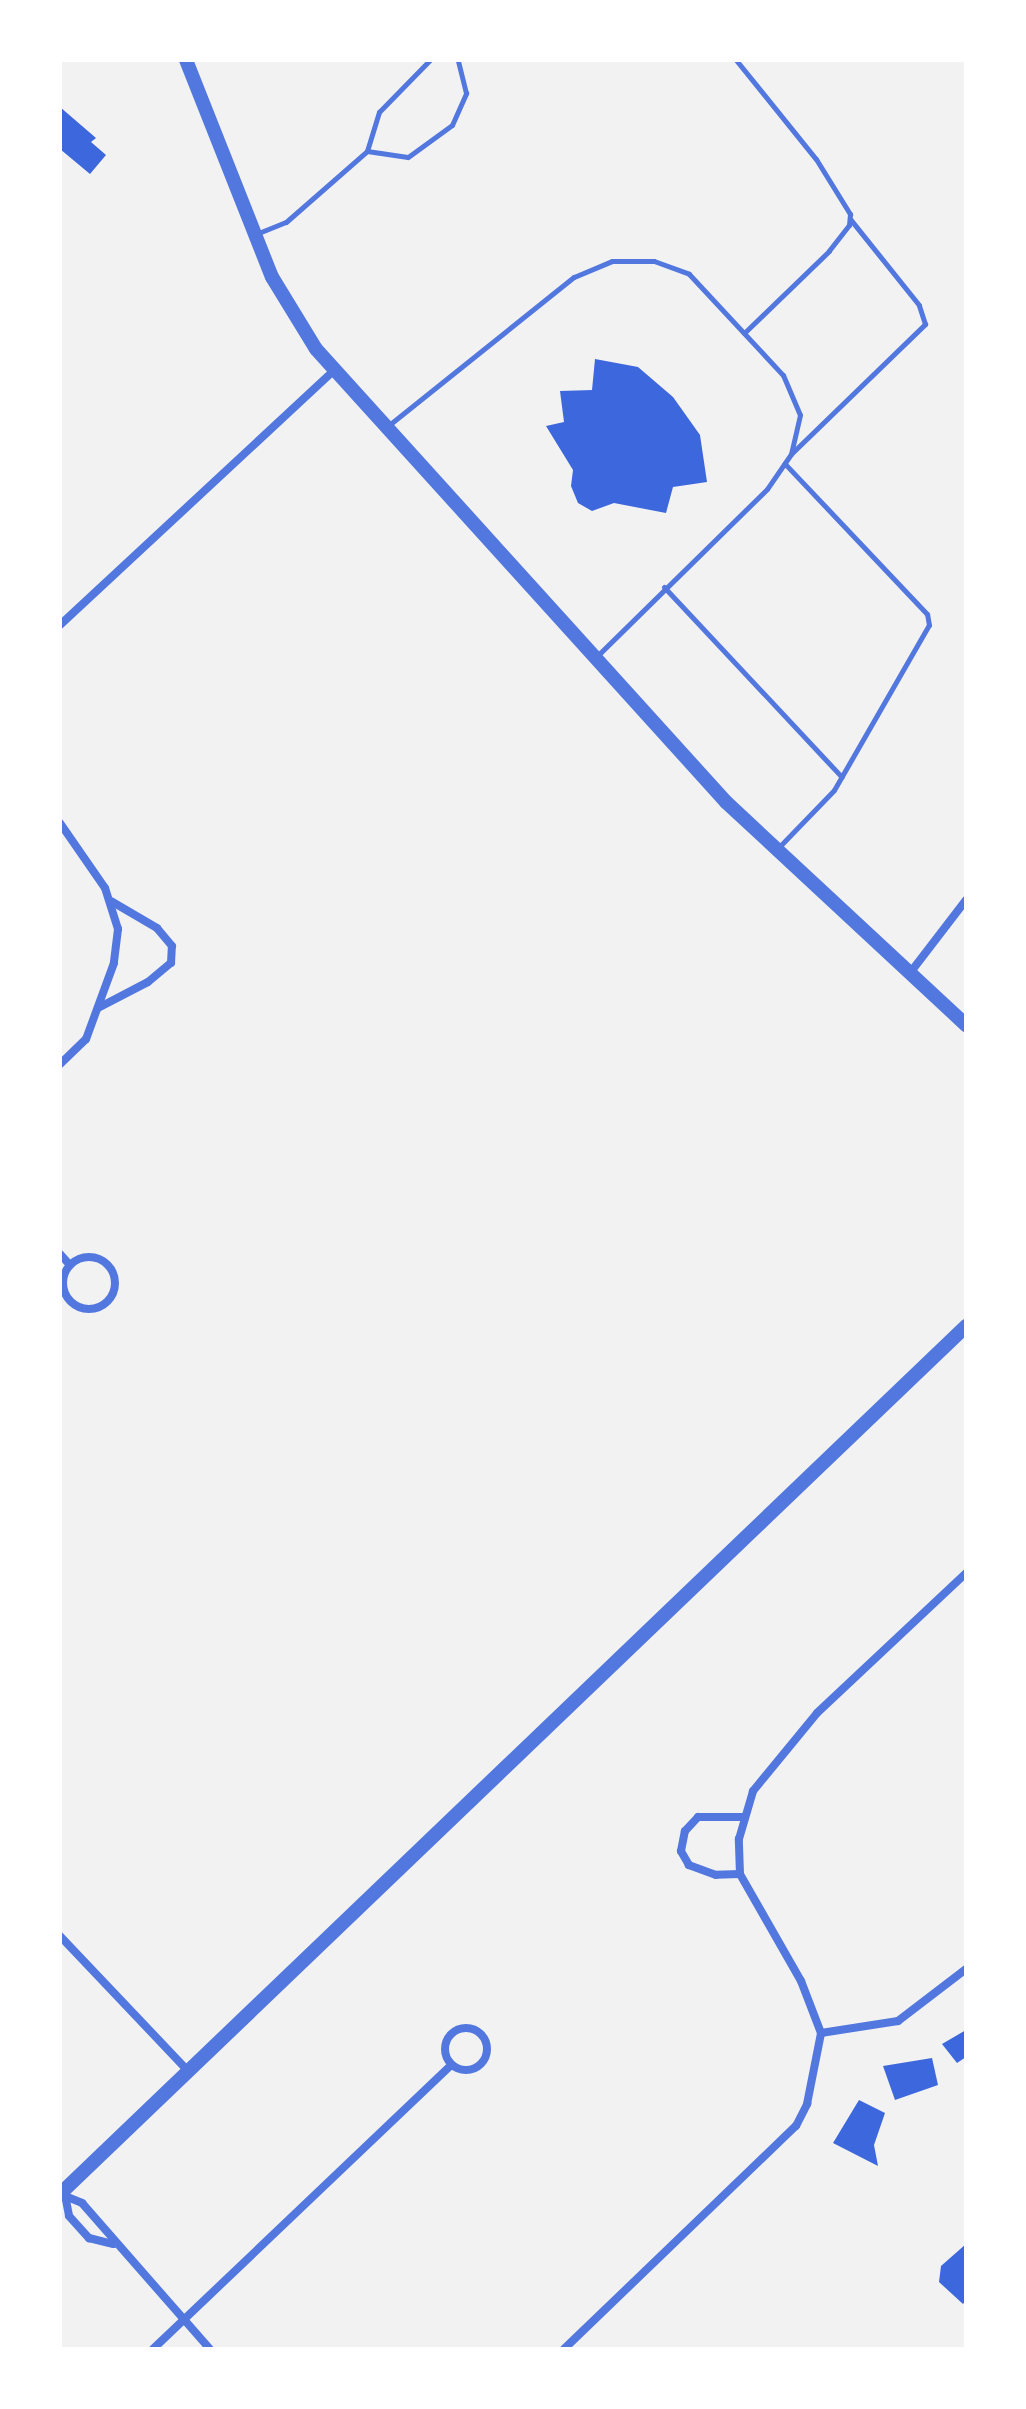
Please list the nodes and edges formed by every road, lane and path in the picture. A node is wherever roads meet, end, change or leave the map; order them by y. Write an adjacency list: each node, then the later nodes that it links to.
1 (186, 60): 7 (street)
2 (430, 60): 5 (lane)
3 (458, 60): 5 (lane)
4 (736, 60): 6 (lane)
5 (367, 151): 7 (lane)
6 (849, 218): 8 (lane); 11 (lane)
7 (255, 235): 9 (street)
8 (744, 333): 10 (lane); 11 (lane)
9 (334, 370): 10 (street); 14 (street)
10 (386, 428): 15 (street)
11 (791, 454): 12 (lane)
12 (785, 464): 13 (lane); 16 (lane)
13 (664, 587): 15 (lane); 16 (lane)
14 (60, 625)
15 (595, 659): 18 (street)
16 (842, 777): 18 (lane)
17 (60, 823): 20 (street)
18 (775, 850): 21 (street)
19 (966, 900): 21 (street)
20 (111, 901): 22 (street); 22 (street)
21 (910, 973): 23 (street)
22 (98, 1008): 24 (street)
23 (966, 1025)
24 (60, 1064)
25 (60, 1254): 26 (street)
26 (70, 1265): 26 (street)
27 (966, 1326): 35 (street)
28 (966, 1573): 29 (street)
29 (745, 1817): 30 (street); 30 (street)
30 (740, 1874): 33 (street)
31 (60, 1936): 35 (street)
32 (966, 1969): 33 (street)
33 (821, 2033): 41 (street)
34 (451, 2065): 34 (street); 38 (street)
35 (188, 2071): 36 (street)
36 (63, 2197): 37 (street); 37 (street)
37 (113, 2244): 38 (street)
38 (183, 2321): 39 (street); 40 (street)
39 (153, 2349)
40 (210, 2349)
41 (564, 2349)

